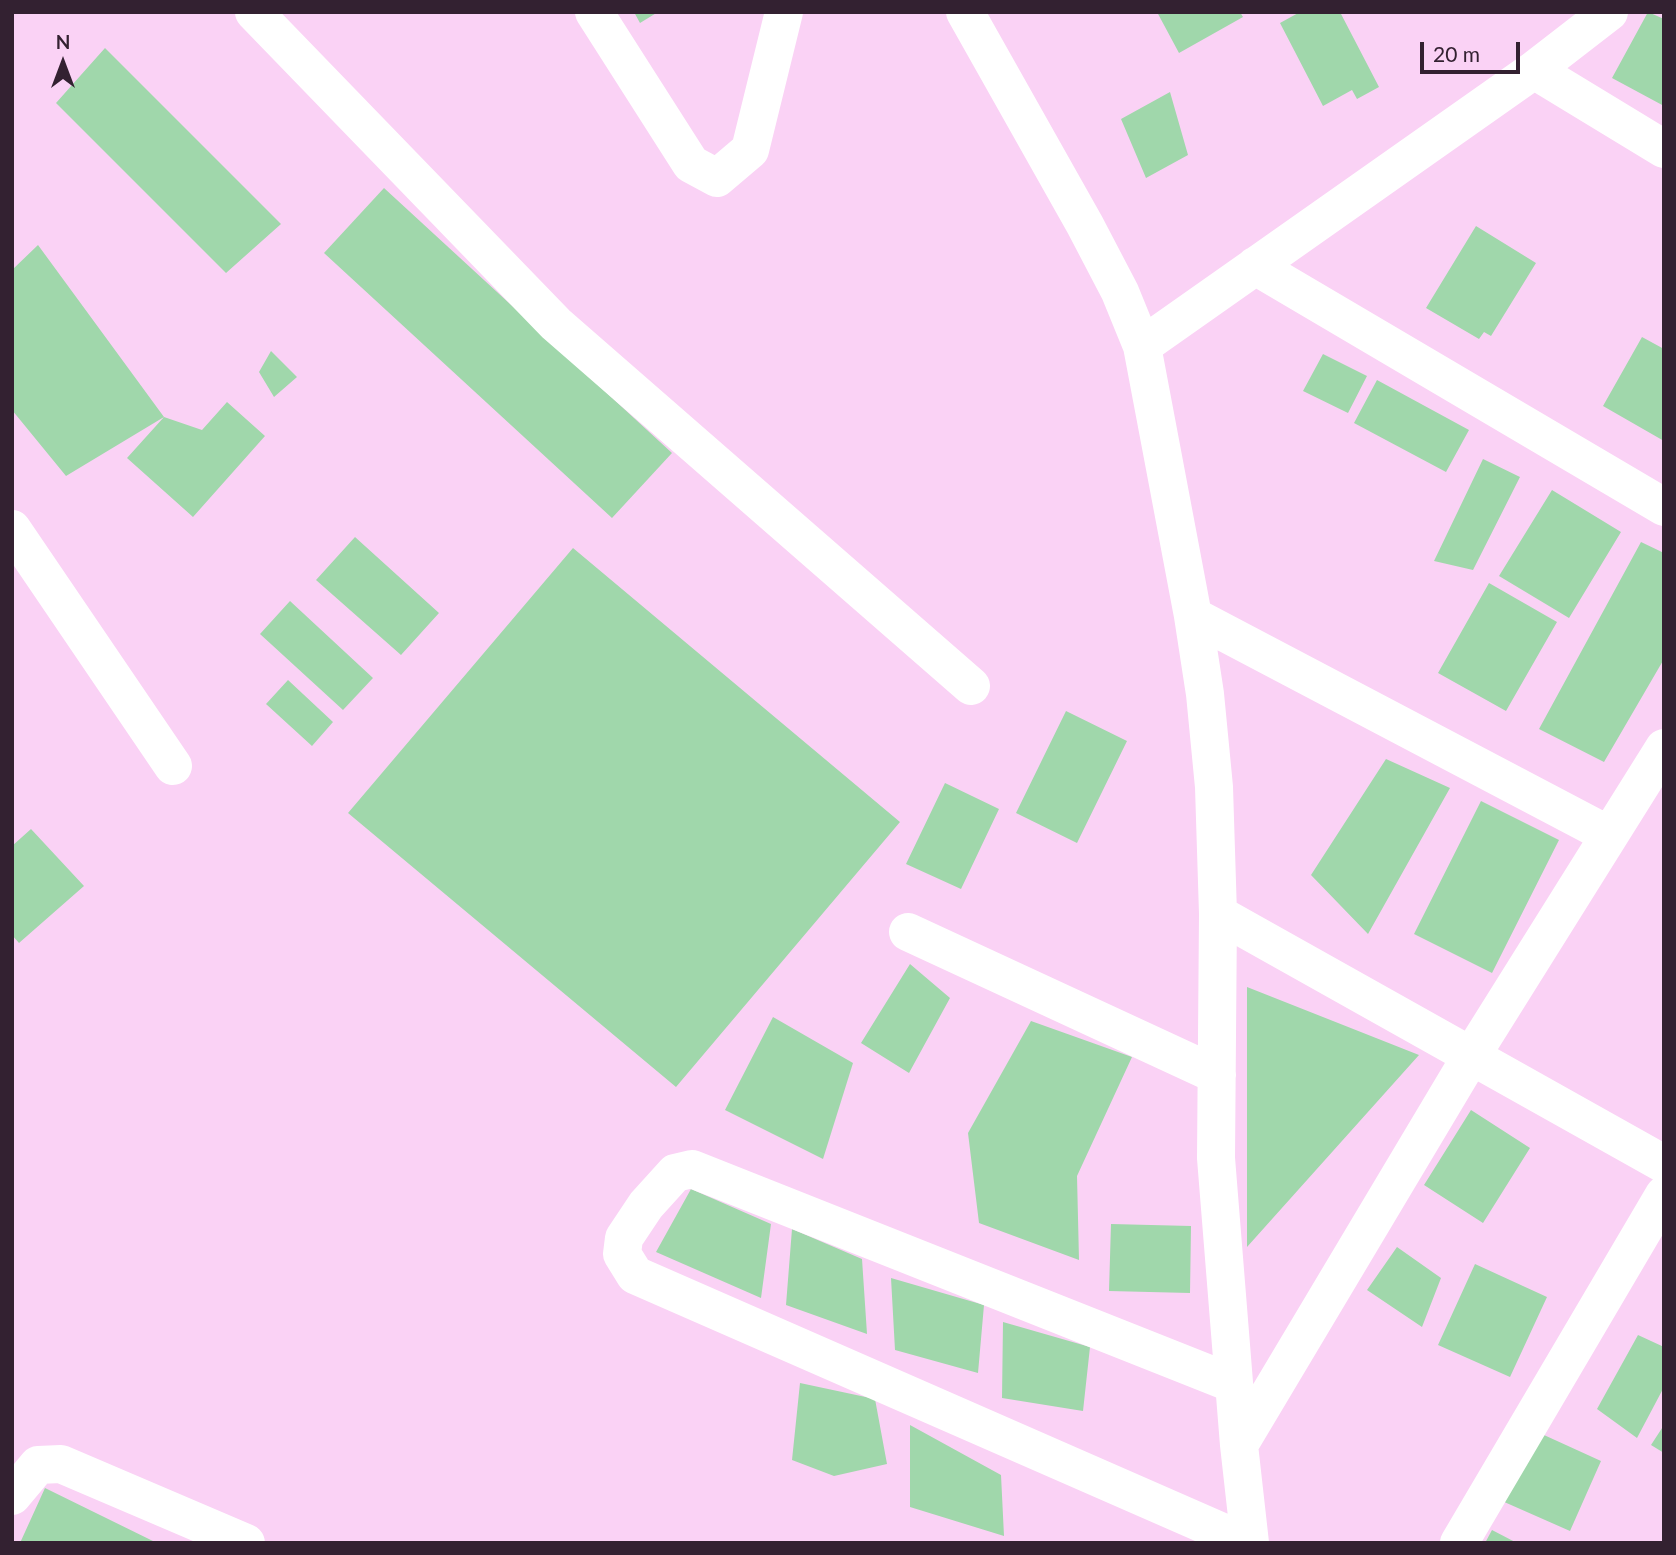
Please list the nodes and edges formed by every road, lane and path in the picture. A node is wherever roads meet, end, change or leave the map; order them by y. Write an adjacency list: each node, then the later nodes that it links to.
1 (254, 12): 13 (street)
2 (594, 12): 3 (street)
3 (784, 12)
4 (1609, 12): 6 (street)
5 (965, 13): 9 (street)
6 (1534, 70): 7 (street); 8 (street)
7 (1664, 149)
8 (1255, 266): 9 (street); 10 (street)
9 (1142, 346): 12 (street)
10 (1664, 507)
11 (12, 529): 15 (street)
12 (1193, 616): 16 (street); 17 (street)
13 (971, 686)
14 (1664, 748): 16 (street)
15 (173, 766)
16 (1609, 835): 19 (street)
17 (1218, 915): 19 (street); 20 (street)
18 (908, 932): 20 (street)
19 (1470, 1058): 21 (street); 24 (street)
20 (1217, 1075): 23 (street)
21 (1664, 1164)
22 (1664, 1195): 28 (street)
23 (1234, 1384): 24 (street); 27 (street)
24 (1239, 1445): 27 (street)
25 (12, 1496): 26 (street)
26 (246, 1543)
27 (1248, 1543)
28 (1459, 1543)

